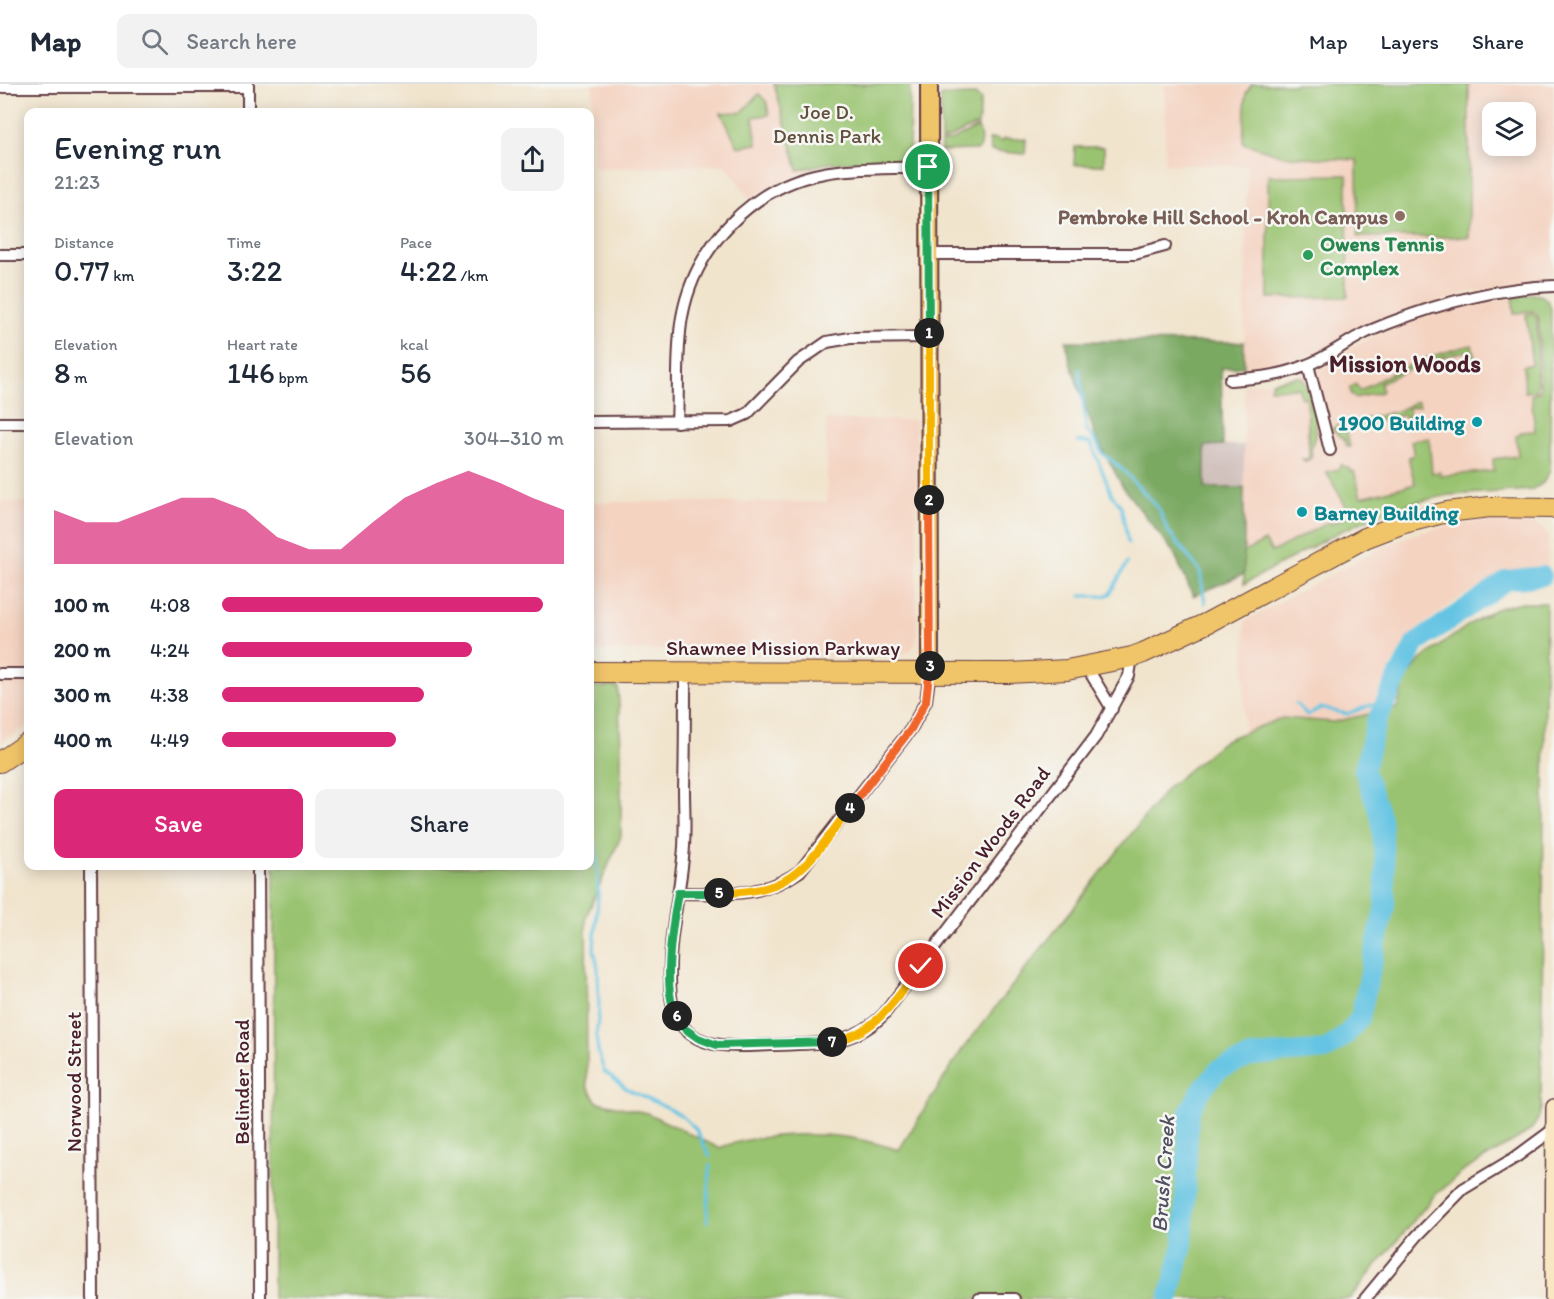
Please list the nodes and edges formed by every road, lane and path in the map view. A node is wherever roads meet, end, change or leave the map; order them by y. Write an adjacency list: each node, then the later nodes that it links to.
1 (930, 84): 5 (main road)
2 (248, 86): 3 (street); 4 (street)
3 (0, 87)
4 (248, 108)
5 (928, 167): 7 (main road); 15 (street)
6 (1165, 246): 7 (street)
7 (929, 254): 11 (main road)
8 (0, 255): 9 (street)
9 (24, 255)
10 (1554, 286): 12 (street)
11 (929, 337): 15 (street); 23 (main road)
12 (1308, 365): 13 (street); 18 (street)
13 (1230, 380)
14 (594, 422): 15 (street)
15 (677, 422)
16 (0, 423): 17 (street)
17 (24, 423)
18 (1330, 450)
19 (1554, 508): 20 (highway, Shawnee Mission Parkway)
20 (1132, 657): 21 (highway, Shawnee Mission Parkway); 27 (street, Mission Woods Road)
21 (1083, 667): 23 (highway, Shawnee Mission Parkway); 27 (street)
22 (685, 671): 23 (highway, Shawnee Mission Parkway); 24 (highway, Shawnee Mission Parkway); 32 (street, Mission Woods Road)
23 (930, 671): 32 (street)
24 (594, 672)
25 (0, 674): 26 (street)
26 (24, 675)
27 (1112, 709): 32 (street, Mission Woods Road)
28 (24, 745): 29 (highway)
29 (0, 762)
30 (91, 870): 35 (street, Norwood Street)
31 (258, 870): 36 (street, Belinder Road)
32 (678, 893)
33 (1554, 1107): 34 (main road)
34 (1554, 1129): 39 (street); 40 (main road)
35 (93, 1299)
36 (261, 1299)
37 (979, 1299): 38 (street)
38 (1014, 1299)
39 (1365, 1299)
40 (1552, 1299)

